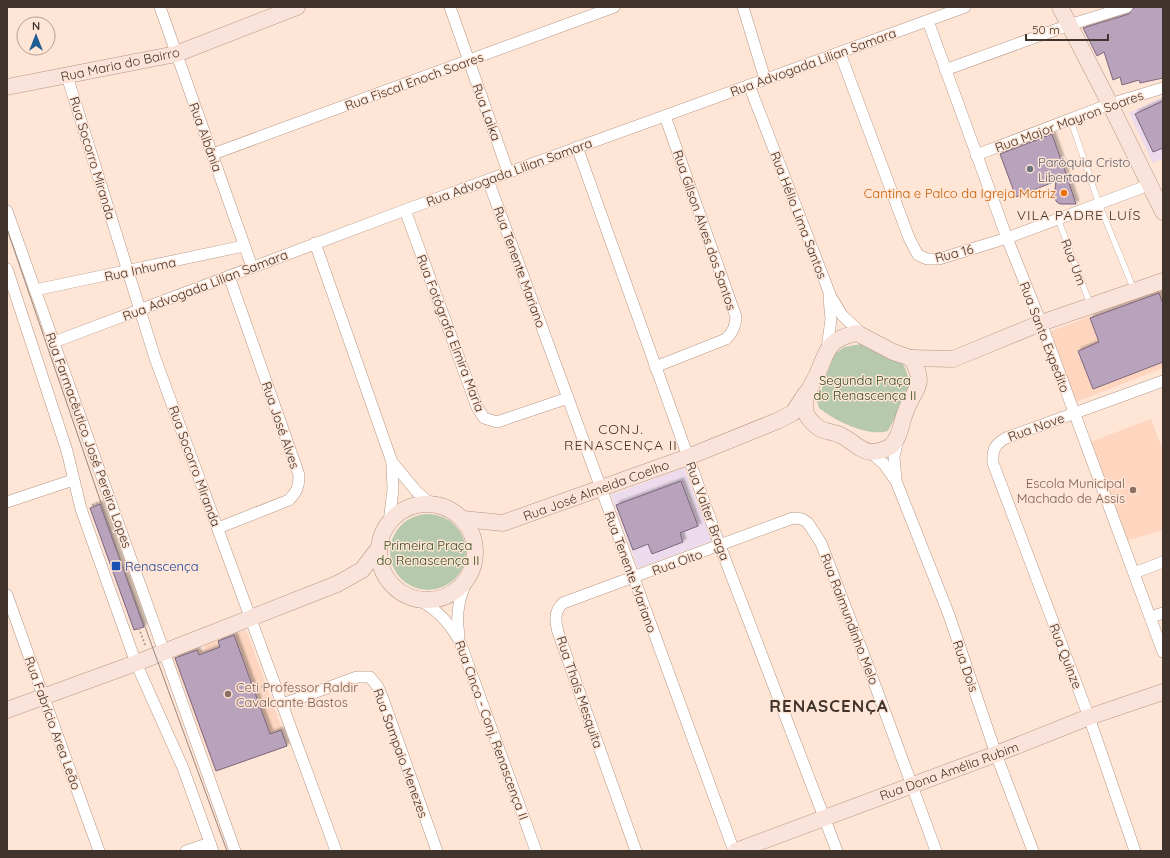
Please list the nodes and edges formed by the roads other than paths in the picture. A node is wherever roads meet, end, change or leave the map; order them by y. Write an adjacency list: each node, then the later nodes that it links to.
1 (160, 7): 12 (street, Rua Albânia)
2 (297, 7): 12 (street, Rua Maria do Bairro)
3 (450, 7): 13 (street, Rua Laika)
4 (614, 7): 13 (street, Rua Fiscal Enoch Soares)
5 (743, 7): 16 (street)
6 (965, 7): 9 (street, Rua Advogada Lilian Samara)
7 (1060, 7): 10 (street)
8 (1128, 7): 10 (street)
9 (928, 21): 11 (street, Rua Advogada Lilian Samara); 14 (street, Rua Santo Expedito)
10 (1069, 25): 14 (street); 20 (street)
11 (840, 52): 16 (street, Rua Advogada Lilian Samara); 34 (street, Rua 16)
12 (176, 54): 15 (street, Rua Maria do Bairro); 24 (street, Rua Albânia)
13 (468, 61): 24 (street, Rua Fiscal Enoch Soares); 26 (street, Rua Laika)
14 (945, 70): 25 (street, Rua Santo Expedito)
15 (67, 76): 18 (street, Rua Maria do Bairro); 39 (street, Rua Socorro Miranda)
16 (764, 79): 17 (street, Rua Advogada Lilian Samara)
17 (749, 85): 21 (street, Rua Advogada Lilian Samara); 41 (street, Rua Hélio Lima Santos)
18 (7, 87)
19 (1163, 88): 20 (street, Rua Major Mayron Soares)
20 (1110, 104): 22 (street, Rua Major Mayron Soares); 28 (street)
21 (665, 116): 23 (street, Rua Advogada Lilian Samara); 53 (street, Rua Gilson Alves dos Santos)
22 (1070, 118): 25 (street, Rua Major Mayron Soares); 29 (lane)
23 (577, 147): 26 (street, Rua Advogada Lilian Samara); 53 (street, Rua Valter Braga)
24 (213, 154): 36 (street, Rua Albânia)
25 (976, 155): 34 (street, Rua Santo Expedito)
26 (508, 172): 27 (street, Rua Advogada Lilian Samara)
27 (488, 180): 30 (street, Rua Advogada Lilian Samara); 56 (street, Rua Tenente Mariano)
28 (1150, 185): 29 (street, Rua 16); 32 (street)
29 (1099, 204): 33 (street, Rua 16); 44 (lane)
30 (405, 210): 35 (street, Rua Advogada Lilian Samara); 56 (street, Rua Fotógrafa Elmira Maria)
31 (7, 211): 43 (street, Rua Farmacêutico José Pereira Lopes)
32 (1163, 212)
33 (1058, 219): 34 (street, Rua 16); 46 (lane, Rua Um)
34 (1006, 238): 48 (street, Rua Santo Expedito)
35 (315, 243): 37 (street, Rua Advogada Lilian Samara); 61 (street)
36 (244, 246): 37 (street, Rua Albânia); 39 (street, Rua Inhuma)
37 (252, 268): 40 (street, Rua Advogada Lilian Samara)
38 (7, 269): 45 (street, Rua Farmacêutico José Pereira Lopes)
39 (128, 272): 43 (street, Rua Inhuma); 47 (street, Rua Socorro Miranda)
40 (229, 276): 47 (street, Rua Advogada Lilian Samara); 70 (street, Rua José Alves)
41 (824, 280): 49 (street, Rua Hélio Lima Santos); 51 (street)
42 (1163, 281): 44 (street)
43 (35, 290): 50 (street, Rua Farmacêutico José Pereira Lopes)
44 (1134, 290): 46 (street)
45 (12, 298): 63 (street, Rua Farmacêutico José Pereira Lopes)
46 (1090, 306): 48 (street)
47 (139, 311): 50 (street, Rua Advogada Lilian Samara); 70 (street, Rua Socorro Miranda)
48 (1041, 323): 52 (street); 57 (street, Rua Santo Expedito)
49 (865, 336): 51 (street); 52 (street)
50 (54, 342): 84 (street, Rua Farmacêutico José Pereira Lopes)
51 (827, 349): 55 (street)
52 (911, 358): 58 (street)
53 (655, 367): 60 (street, Rua Valter Braga)
54 (1163, 381): 57 (street, Rua Nove)
55 (806, 392): 59 (street); 60 (street, Rua José Almeida Coelho)
56 (568, 398): 65 (street, Rua Tenente Mariano)
57 (1074, 413): 62 (street, Rua Nove); 74 (street, Rua Santo Expedito)
58 (898, 439): 59 (street); 64 (street)
59 (870, 452): 64 (street)
60 (688, 457): 65 (street, Rua José Almeida Coelho); 71 (street, Rua Valter Braga)
61 (392, 462): 67 (street); 69 (street)
62 (993, 463): 89 (street, Rua Quinze)
63 (73, 480): 66 (street); 84 (street, Rua Farmacêutico José Pereira Lopes)
64 (896, 481): 90 (street, Rua Dois)
65 (600, 488): 68 (street, Rua José Almeida Coelho); 76 (street, Rua Tenente Mariano)
66 (7, 502)
67 (431, 504): 68 (street); 69 (street)
68 (463, 519): 75 (street)
69 (389, 523): 72 (street)
70 (218, 528): 81 (street, Rua Socorro Miranda)
71 (720, 546): 76 (street, Rua Oito); 91 (street, Rua Raimundinho Melo); 92 (street, Rua Valter Braga)
72 (378, 549): 78 (street); 81 (street)
73 (1163, 562): 74 (street)
74 (1134, 572): 80 (street, Rua Santo Expedito)
75 (470, 574): 78 (street); 82 (street)
76 (633, 578): 100 (street, Rua Thaís Mesquita); 101 (street, Rua Tenente Mariano)
77 (7, 595): 86 (street, Rua Fabrício Area Leão)
78 (420, 600): 82 (street, Rua Cinco - Conj. Renascença II)
79 (1163, 613): 80 (street)
80 (1151, 617): 83 (street, Rua Santo Expedito)
81 (250, 618): 84 (street); 87 (street, Rua Socorro Miranda)
82 (460, 642): 99 (street, Rua Cinco - Conj. Renascença II)
83 (1163, 652)
84 (152, 657): 86 (street); 93 (street, Rua Farmacêutico José Pereira Lopes); 96 (street, Rua Farmacêutico José Pereira Lopes)
85 (1163, 692): 89 (street, Rua Dona Amélia Rubim)
86 (43, 697): 88 (street); 94 (street, Rua Fabrício Area Leão)
87 (283, 704): 97 (street, Rua Socorro Miranda); 98 (street, Rua Sampaio Menezes)
88 (7, 710)
89 (1089, 717): 90 (street, Rua Dona Amélia Rubim); 105 (street, Rua Quinze)
90 (996, 754): 91 (street, Rua Dona Amélia Rubim); 104 (street, Rua Dois)
91 (911, 784): 92 (street, Rua Dona Amélia Rubim); 103 (street, Rua Raimundinho Melo)
92 (824, 817): 101 (street, Rua Dona Amélia Rubim); 102 (street, Rua Valter Braga)
93 (212, 847): 95 (street)
94 (99, 851)
95 (186, 851)
96 (235, 851)
97 (336, 851)
98 (437, 851)
99 (536, 851)
100 (636, 851)
101 (735, 851)
102 (837, 851)
103 (936, 851)
104 (1033, 851)
105 (1135, 851)

